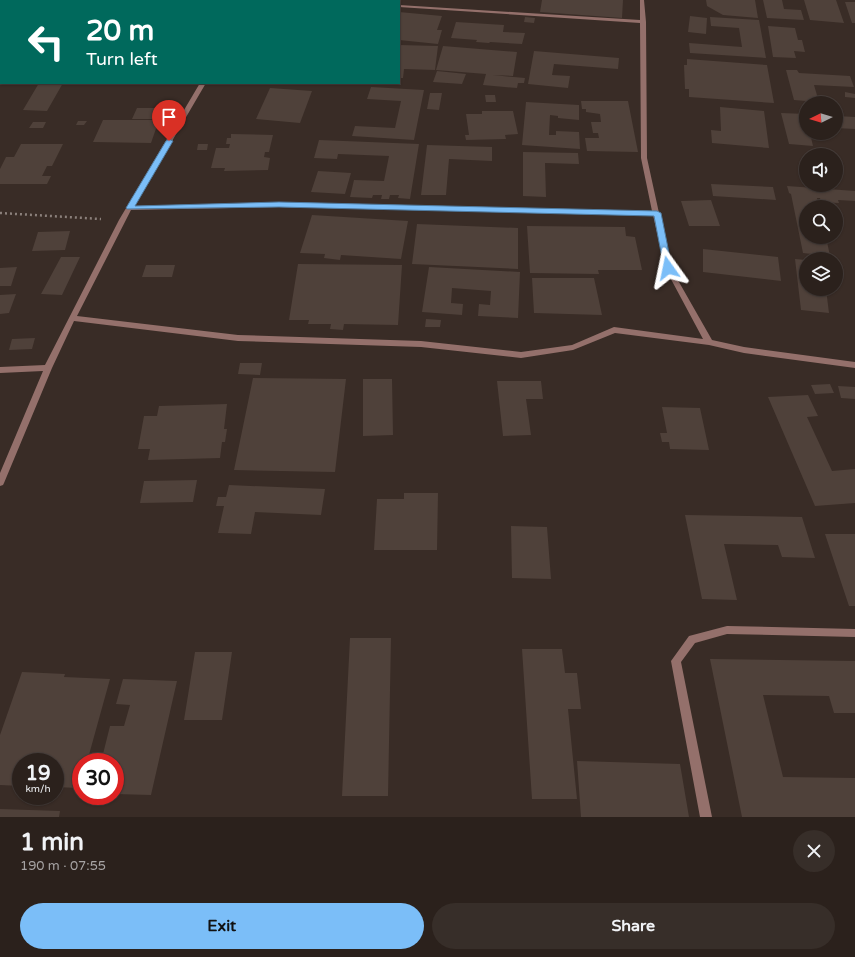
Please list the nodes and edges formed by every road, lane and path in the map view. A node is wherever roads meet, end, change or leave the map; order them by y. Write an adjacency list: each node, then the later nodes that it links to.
1 (642, 0): 3 (street)
2 (400, 6): 3 (street)
3 (643, 22): 7 (street)
4 (202, 84): 5 (street)
5 (130, 208): 7 (street); 8 (street)
6 (0, 213): 8 (path)
7 (657, 213): 10 (street)
8 (122, 220): 9 (street)
9 (72, 318): 10 (street); 12 (street)
10 (709, 342): 11 (street)
11 (855, 365)
12 (48, 368): 13 (street); 14 (street)
13 (0, 370)
14 (0, 483)
15 (855, 633): 16 (street)
16 (706, 817)

